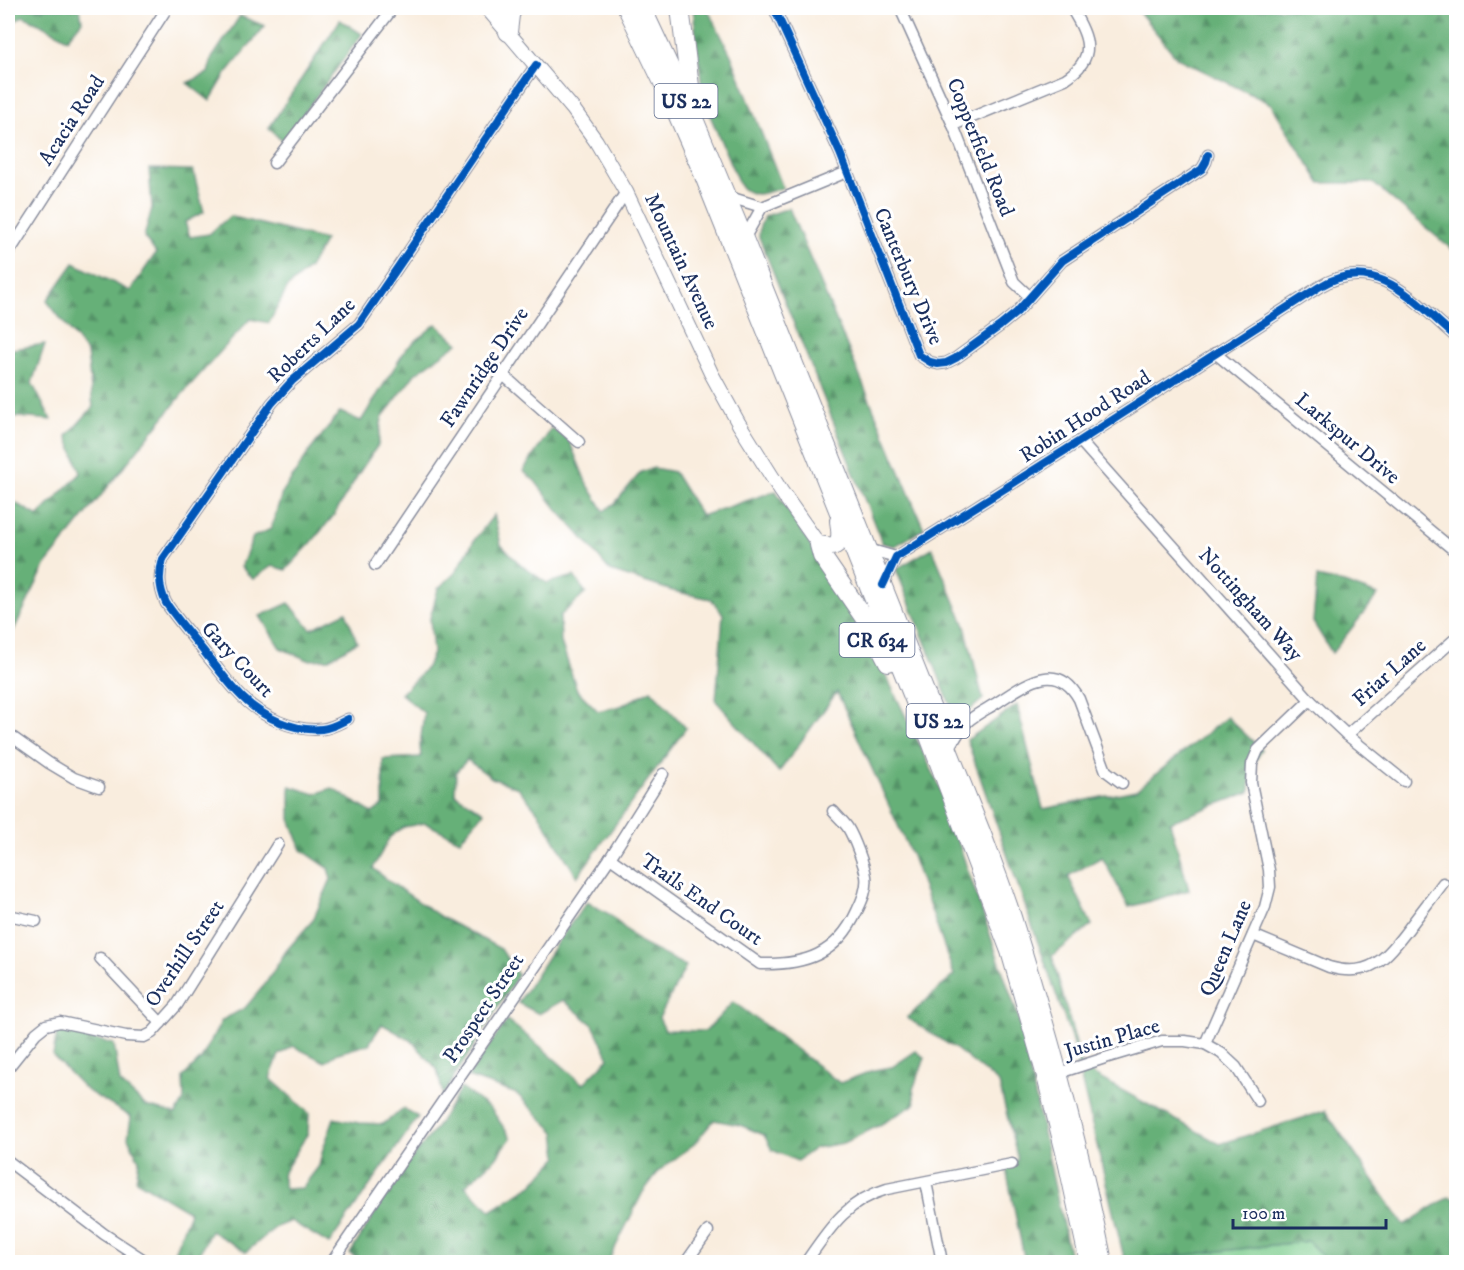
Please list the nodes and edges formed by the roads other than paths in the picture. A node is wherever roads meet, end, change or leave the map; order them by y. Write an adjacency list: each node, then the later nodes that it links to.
1 (167, 8): 22 (street, Acacia Road)
2 (393, 8): 16 (street)
3 (487, 8): 11 (street, Mountain Avenue / CR 634)
4 (513, 8): 11 (highway)
5 (627, 8): 29 (highway, US 22)
6 (642, 8): 13 (highway, US 22)
7 (680, 8): 13 (highway)
8 (774, 8): 17 (street, Canterbury Drive)
9 (900, 8): 14 (street, Copperfield Road)
10 (1071, 8): 14 (street)
11 (508, 32): 12 (street, Mountain Avenue / CR 634)
12 (536, 65): 18 (street, Mountain Avenue / CR 634); 35 (street, Roberts Lane)
13 (694, 119): 19 (highway, US 22)
14 (953, 125): 23 (street, Copperfield Road)
15 (1208, 155): 23 (street, Canterbury Drive)
16 (274, 163)
17 (847, 172): 20 (street); 23 (street, Canterbury Drive)
18 (626, 192): 26 (street, Fawnridge Drive); 30 (street, Mountain Avenue / CR 634)
19 (726, 196): 20 (street); 21 (highway, US 22)
20 (762, 207): 21 (street)
21 (744, 238): 31 (highway, US 22)
22 (8, 254)
23 (1030, 297)
24 (1456, 337): 25 (street, Robin Hood Road)
25 (1215, 353): 27 (street, Robin Hood Road); 32 (street, Larkspur Drive)
26 (502, 374): 28 (street); 34 (street, Fawnridge Drive)
27 (1080, 441): 33 (street, Robin Hood Road); 38 (street, Nottingham Way)
28 (579, 442)
29 (838, 510): 30 (highway); 44 (highway, US 22)
30 (819, 545): 44 (highway, CR 634)
31 (868, 549): 33 (street); 36 (highway, US 22)
32 (1456, 552)
33 (896, 557): 36 (street)
34 (375, 565)
35 (159, 584): 40 (street, Gary Court)
36 (883, 585): 39 (highway, US 22)
37 (1456, 638): 43 (street, Friar Lane)
38 (1310, 700): 43 (street, Nottingham Way); 56 (street, Queen Lane)
39 (936, 716): 41 (street); 45 (highway, US 22)
40 (348, 719)
41 (967, 722): 45 (street); 48 (street)
42 (8, 734): 49 (street)
43 (1347, 735): 47 (street, Nottingham Way)
44 (930, 739): 72 (highway, US 22)
45 (949, 749): 61 (highway, US 22)
46 (663, 774): 52 (street, Prospect Street)
47 (1404, 781)
48 (1122, 783)
49 (99, 787)
50 (833, 811): 52 (street, Trails End Court)
51 (278, 844): 58 (street, Overhill Street)
52 (610, 858): 68 (street, Prospect Street)
53 (1443, 884): 56 (street)
54 (8, 915): 55 (street)
55 (36, 921)
56 (1253, 935): 59 (street, Queen Lane)
57 (100, 958): 58 (street)
58 (161, 1023): 60 (street, Overhill Street)
59 (1205, 1044): 61 (street, Justin Place); 62 (street, Justin Place)
60 (8, 1068)
61 (1059, 1073): 73 (highway, US 22)
62 (1258, 1101)
63 (8, 1161): 67 (street)
64 (1012, 1164): 65 (street)
65 (926, 1182): 70 (street); 71 (street)
66 (708, 1231): 69 (street)
67 (147, 1263)
68 (332, 1263)
69 (686, 1263)
70 (806, 1263)
71 (942, 1263)
72 (1089, 1263)
73 (1103, 1263)

